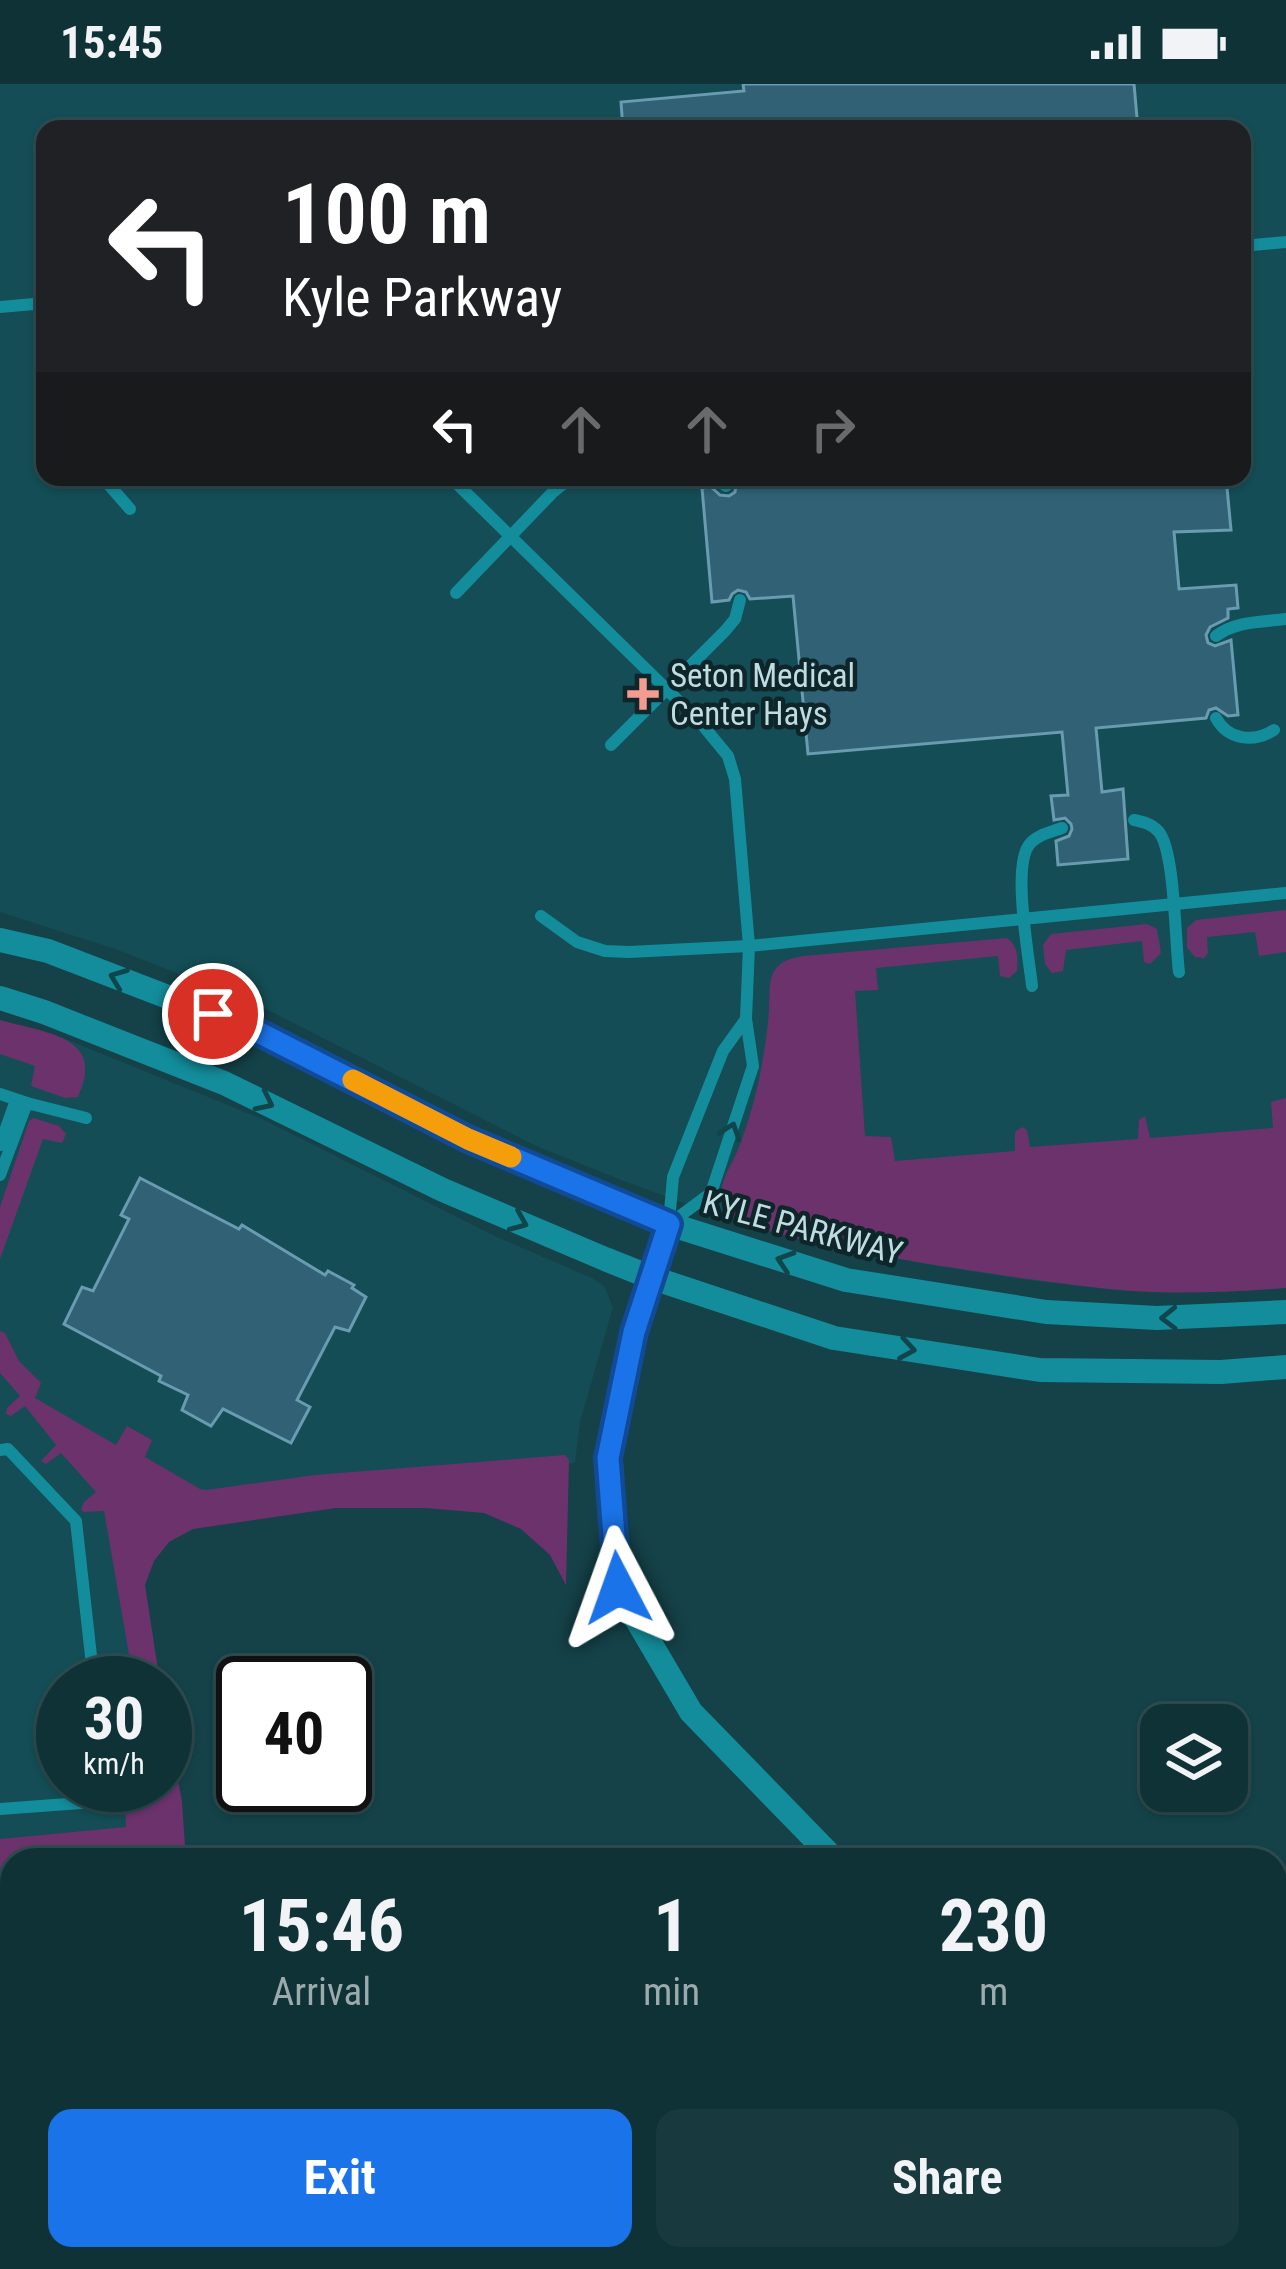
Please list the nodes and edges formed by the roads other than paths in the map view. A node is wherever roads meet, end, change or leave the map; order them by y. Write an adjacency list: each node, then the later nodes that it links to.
1 (1286, 242): 2 (lane)
2 (1251, 245)
3 (36, 304): 4 (lane)
4 (0, 307)
5 (111, 486): 8 (lane)
6 (459, 486): 9 (lane)
7 (561, 486): 9 (lane)
8 (130, 509)
9 (511, 537): 10 (lane); 14 (lane)
10 (456, 592)
11 (740, 599): 14 (lane)
12 (1286, 620): 13 (lane)
13 (1216, 636)
14 (667, 689): 17 (lane); 25 (lane)
15 (1216, 718): 16 (lane)
16 (1274, 730)
17 (611, 745)
18 (1134, 820): 21 (lane)
19 (1062, 828): 23 (lane)
20 (1286, 893): 21 (lane)
21 (1172, 904): 23 (lane); 26 (lane)
22 (541, 916): 25 (lane)
23 (1026, 919): 25 (lane); 27 (lane)
24 (0, 940): 35 (street, KYLE PARKWAY, one-way to 24)
25 (749, 946): 29 (lane)
26 (1179, 972)
27 (1032, 986)
28 (0, 998): 36 (street, one-way to 36)
29 (746, 1019): 35 (lane); 35 (lane, one-way to 29)
30 (0, 1094): 31 (lane)
31 (22, 1102): 32 (lane); 33 (lane); 34 (lane)
32 (86, 1118)
33 (0, 1145)
34 (0, 1175)
35 (669, 1224): 36 (street); 37 (street, KYLE PARKWAY, one-way to 35)
36 (650, 1277): 38 (street, one-way to 38); 43 (street)
37 (1286, 1312)
38 (1286, 1367)
39 (0, 1450): 40 (lane)
40 (91, 1656)
41 (36, 1806): 42 (lane)
42 (0, 1809)
43 (823, 1848)

